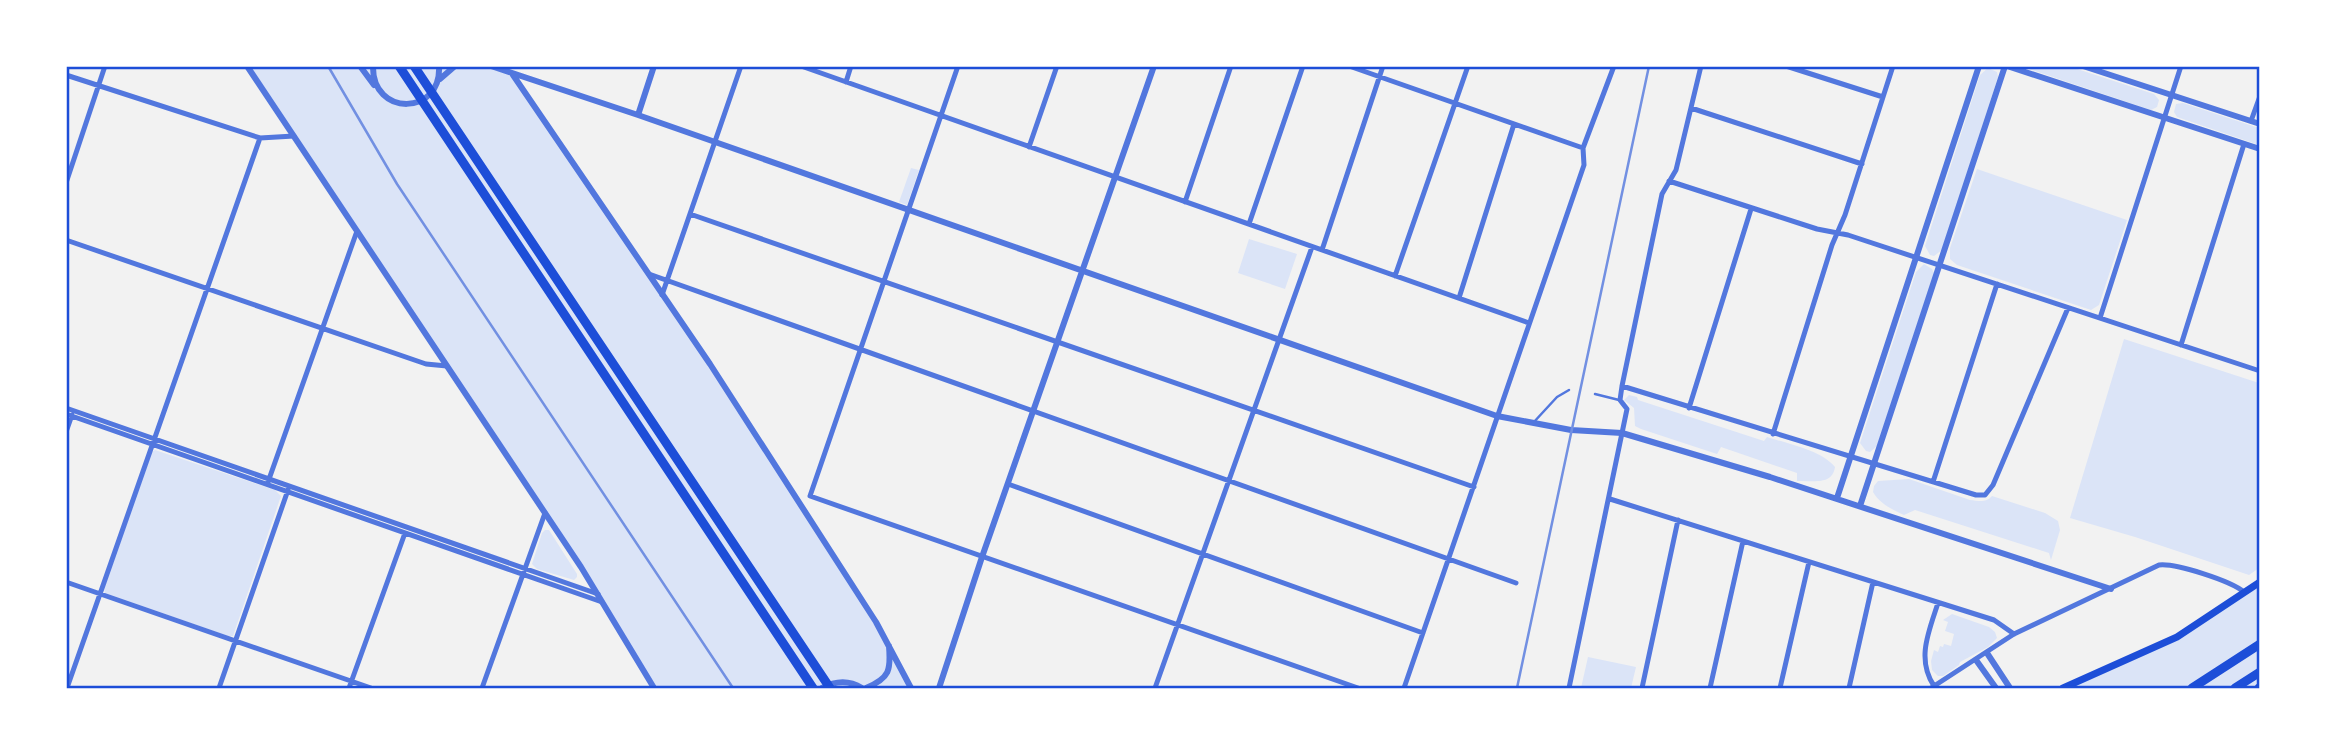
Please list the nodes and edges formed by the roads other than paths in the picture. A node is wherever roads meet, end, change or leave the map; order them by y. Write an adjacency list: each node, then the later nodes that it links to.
1 (106, 66): 36 (street)
2 (247, 66): 51 (street)
3 (360, 66): 37 (street)
4 (373, 66): 37 (street)
5 (399, 66): 42 (highway)
6 (414, 66): 38 (highway)
7 (439, 66): 34 (street)
8 (455, 66): 34 (street)
9 (491, 66): 31 (street)
10 (654, 66): 45 (street)
11 (741, 66): 53 (street)
12 (801, 66): 35 (street)
13 (851, 66): 35 (street)
14 (958, 66): 46 (street)
15 (1057, 66): 55 (street)
16 (1154, 66): 59 (street)
17 (1231, 66): 62 (street)
18 (1303, 66): 66 (street)
19 (1349, 66): 33 (street)
20 (1383, 66): 33 (street)
21 (1468, 66): 43 (street)
22 (1614, 66): 56 (street)
23 (1701, 66): 44 (street)
24 (1786, 66): 41 (street)
25 (1893, 66): 41 (street)
26 (1979, 66): 72 (street)
27 (2006, 66): 47 (street); 73 (street)
28 (2083, 66): 30 (street)
29 (2181, 66): 39 (street)
30 (2092, 68): 39 (street)
31 (512, 73): 45 (street); 75 (street)
32 (66, 75): 36 (street)
33 (1380, 77): 43 (street); 71 (street)
34 (438, 80): 38 (street)
35 (846, 82): 46 (street)
36 (99, 86): 52 (street); 61 (street)
37 (378, 89): 42 (street)
38 (431, 93): 42 (street); 152 (highway)
39 (2171, 95): 47 (street); 48 (street)
40 (2259, 96): 48 (street)
41 (1883, 97): 58 (street)
42 (422, 101): 160 (highway)
43 (1455, 104): 49 (street); 76 (street)
44 (1691, 108): 58 (street); 60 (street)
45 (638, 115): 53 (street)
46 (941, 116): 55 (street); 64 (street)
47 (2164, 118): 54 (street); 84 (street)
48 (2251, 121): 50 (street)
49 (1514, 124): 56 (street); 82 (street)
50 (2259, 124)
51 (293, 136): 52 (street); 67 (street)
52 (260, 138): 80 (street)
53 (715, 142): 64 (street); 65 (street)
54 (2244, 144): 57 (street); 89 (street)
55 (1029, 147): 59 (street)
56 (1583, 148): 85 (street)
57 (2259, 149)
58 (1862, 164): 68 (street)
59 (1115, 177): 62 (street); 74 (street)
60 (1669, 181): 63 (street); 93 (street)
61 (66, 183)
62 (1185, 202): 66 (street)
63 (1751, 209): 68 (street); 98 (street)
64 (908, 210): 74 (street); 78 (street)
65 (690, 214): 77 (street); 78 (street)
66 (1249, 224): 70 (street)
67 (357, 231): 86 (street); 91 (street)
68 (1837, 233): 72 (street); 106 (street)
69 (66, 240): 80 (street)
70 (1312, 247): 71 (street); 87 (street)
71 (1322, 250): 76 (street)
72 (1917, 257): 73 (street); 108 (street)
73 (1940, 265): 79 (street); 109 (street)
74 (1082, 272): 87 (street); 88 (street)
75 (649, 274): 77 (street); 81 (street)
76 (1395, 276): 82 (street)
77 (667, 281): 81 (street); 90 (street)
78 (884, 281): 88 (street); 90 (street)
79 (1997, 284): 83 (street); 112 (street)
80 (207, 288): 86 (street); 107 (street)
81 (662, 295): 119 (street)
82 (1459, 298): 85 (street)
83 (2068, 308): 84 (street); 112 (street)
84 (2100, 318): 89 (street)
85 (1529, 323): 102 (street)
86 (322, 328): 91 (street); 111 (street)
87 (1279, 340): 99 (street); 102 (street)
88 (1057, 342): 99 (street); 100 (street)
89 (2181, 345): 92 (street)
90 (861, 349): 100 (street); 116 (street)
91 (447, 366): 121 (street)
92 (2259, 371)
93 (1622, 386): 96 (street); 98 (street)
94 (1569, 390): 103 (lane)
95 (1595, 394): 96 (lane)
96 (1620, 400): 105 (street)
97 (66, 408): 101 (street)
98 (1689, 408): 106 (street)
99 (1254, 410): 110 (street); 114 (street)
100 (1033, 411): 110 (street); 113 (street)
101 (71, 414): 104 (street); 107 (street)
102 (1497, 416): 103 (street); 114 (street)
103 (1533, 423): 105 (street)
104 (66, 432)
105 (1622, 433): 117 (street); 118 (street)
106 (1773, 434): 108 (street)
107 (153, 442): 111 (street); 136 (street)
108 (1851, 457): 109 (street); 117 (street)
109 (1874, 464): 112 (street); 120 (street)
110 (1229, 481): 125 (street); 127 (street)
111 (268, 482): 115 (street)
112 (1933, 482)
113 (1007, 484): 125 (street); 126 (street)
114 (1474, 486): 127 (street)
115 (289, 489): 123 (street); 144 (street)
116 (810, 496): 119 (street); 126 (street)
117 (1837, 498): 120 (street)
118 (1609, 499): 122 (street); 166 (street)
119 (798, 500): 145 (street)
120 (1860, 506): 134 (street)
121 (545, 513): 129 (street); 137 (street)
122 (1678, 520): 124 (street); 167 (street)
123 (406, 530): 129 (street); 151 (street)
124 (1743, 541): 128 (street); 168 (street)
125 (1203, 554): 140 (street); 141 (street)
126 (982, 557): 140 (street); 162 (street)
127 (1449, 559): 133 (street); 141 (street)
128 (1809, 562): 131 (street); 169 (street)
129 (524, 572): 137 (street); 138 (street); 158 (street)
130 (66, 582): 136 (street)
131 (1872, 582): 139 (street); 170 (street)
132 (2259, 582): 135 (main road)
133 (1516, 583)
134 (2111, 589): 135 (street); 142 (street)
135 (2244, 593): 173 (main road)
136 (100, 594): 144 (street); 155 (street)
137 (598, 594): 138 (street)
138 (603, 603): 159 (street)
139 (1938, 603): 142 (street); 154 (street)
140 (1178, 625): 163 (street); 164 (street)
141 (1423, 633): 165 (street)
142 (2014, 634): 147 (street)
143 (2259, 638): 148 (highway)
144 (236, 641): 151 (street); 156 (street)
145 (889, 644): 153 (street); 161 (street)
146 (2259, 644): 148 (highway)
147 (1987, 653): 149 (street); 172 (street)
148 (2240, 656): 174 (highway)
149 (1976, 660): 154 (street); 171 (street)
150 (2259, 672): 175 (highway)
151 (350, 685): 157 (street)
152 (827, 687): 153 (street)
153 (864, 687)
154 (1933, 687)
155 (67, 688)
156 (219, 688)
157 (371, 688)
158 (482, 688)
159 (654, 688)
160 (813, 688)
161 (911, 688)
162 (939, 688)
163 (1155, 688)
164 (1358, 688)
165 (1404, 688)
166 (1569, 688)
167 (1642, 688)
168 (1710, 688)
169 (1780, 688)
170 (1849, 688)
171 (1996, 688)
172 (2010, 688)
173 (2063, 688)
174 (2192, 688)
175 (2235, 688)

